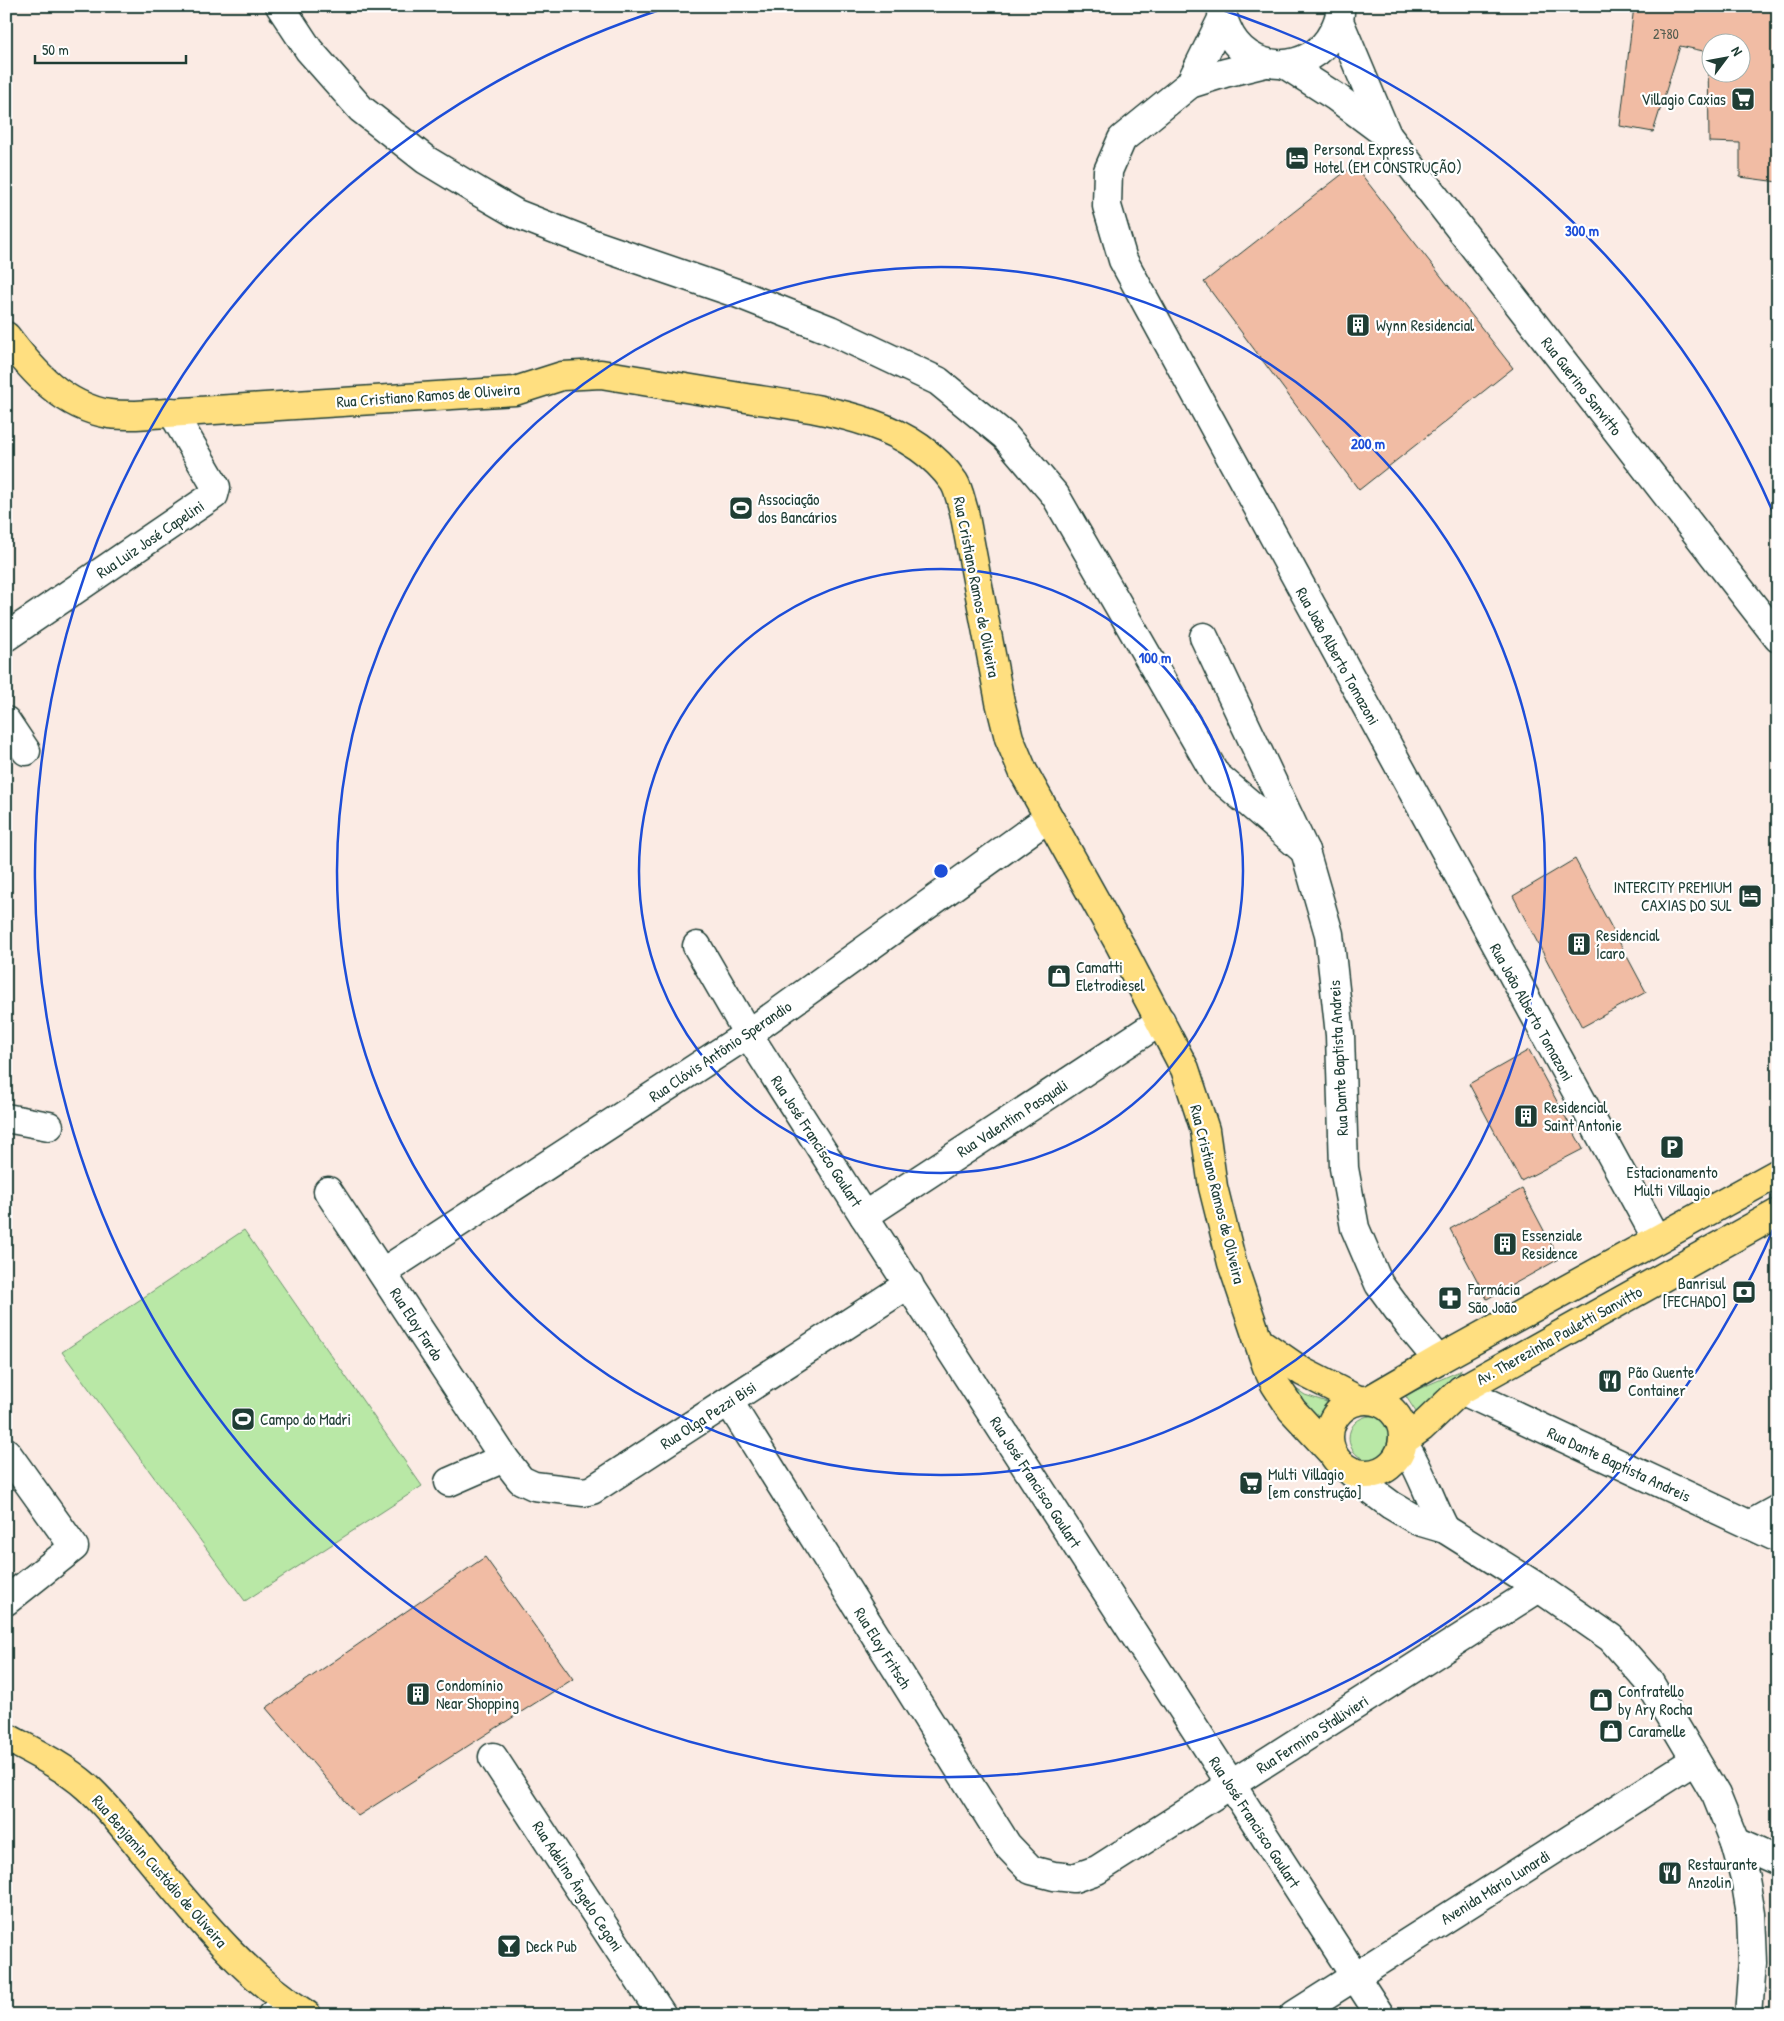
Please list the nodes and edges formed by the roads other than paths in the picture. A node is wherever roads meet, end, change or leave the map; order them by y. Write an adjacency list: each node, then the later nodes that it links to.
1 (280, 6): 15 (street)
2 (1221, 10): 4 (street, Rua Guerino Sanvitto); 5 (street, Rua João Alberto Tomazoni)
3 (1341, 12): 4 (street, Rua João Alberto Tomazoni); 6 (street, Rua Guerino Sanvitto)
4 (1276, 64): 5 (street, Rua João Alberto Tomazoni); 6 (street, Rua Guerino Sanvitto)
5 (1190, 84): 25 (street, Rua João Alberto Tomazoni)
6 (1387, 135): 11 (street, Rua Guerino Sanvitto)
7 (6, 336): 8 (main road, Rua Cristiano Ramos de Oliveira)
8 (172, 412): 9 (street, Rua Luiz José Capelini); 14 (main road, Rua Cristiano Ramos de Oliveira)
9 (6, 636)
10 (1204, 637): 15 (street, Rua Dante Baptista Andreis)
11 (1778, 638)
12 (6, 722): 13 (street)
13 (26, 751)
14 (1048, 818): 17 (main road, Rua Cristiano Ramos de Oliveira); 18 (street, Rua Clóvis Antônio Sperandio)
15 (1305, 851): 31 (street, Rua Dante Baptista Andreis)
16 (697, 946): 18 (street, Rua José Francisco Goulart)
17 (1160, 1020): 24 (street, Rua Valentim Pasquali); 30 (main road, Rua Cristiano Ramos de Oliveira)
18 (748, 1034): 24 (street, Rua José Francisco Goulart); 27 (street, Rua Clóvis Antônio Sperandio)
19 (6, 1118): 20 (street)
20 (49, 1126)
21 (1778, 1173): 25 (main road)
22 (328, 1191): 27 (street, Rua Eloy Fardo)
23 (1778, 1213): 29 (main road, Av. Therezinha Pauletti Sanvitto)
24 (864, 1216): 28 (street, Rua José Francisco Goulart)
25 (1656, 1239): 26 (main road)
26 (1605, 1268): 29 (main road); 31 (main road)
27 (383, 1272): 37 (street, Rua Eloy Fardo)
28 (908, 1284): 34 (street, Rua Olga Pezzi Bisi); 49 (street, Rua José Francisco Goulart)
29 (1624, 1299): 32 (main road, Av. Therezinha Pauletti Sanvitto)
30 (1258, 1341): 33 (main road); 38 (main road, Rua Cristiano Ramos de Oliveira)
31 (1438, 1360): 33 (main road)
32 (1461, 1390): 35 (main road, Av. Therezinha Pauletti Sanvitto); 41 (street, Rua Dante Baptista Andreis)
33 (1364, 1400): 35 (main road); 38 (main road)
34 (729, 1402): 37 (street, Rua Olga Pezzi Bisi); 52 (street, Rua Eloy Fritsch)
35 (1403, 1442): 38 (main road); 42 (street)
36 (6, 1452): 45 (street)
37 (504, 1458): 39 (street)
38 (1341, 1462): 42 (street, Rua Cristiano Ramos de Oliveira)
39 (449, 1482)
40 (1778, 1509): 41 (street)
41 (1749, 1525): 43 (street, Rua Dante Baptista Andreis)
42 (1444, 1529): 44 (street, Rua Cristiano Ramos de Oliveira)
43 (1778, 1538)
44 (1539, 1588): 48 (street, Rua Cristiano Ramos de Oliveira); 49 (street, Rua Fermino Stallivieri)
45 (6, 1600)
46 (6, 1737): 54 (main road, Rua Benjamin Custódio de Oliveira)
47 (493, 1757): 56 (street, Rua Adelino Ângelo Cegoni)
48 (1696, 1760): 50 (street, Rua Cristiano Ramos de Oliveira); 53 (street, Avenida Mário Lunardi)
49 (1231, 1786): 52 (street, Rua Fermino Stallivieri); 53 (street, Rua José Francisco Goulart)
50 (1735, 1842): 51 (street); 55 (street, Rua Cristiano Ramos de Oliveira)
51 (1778, 1861)
52 (1054, 1876)
53 (1356, 1976): 57 (street, Avenida Mário Lunardi); 58 (street, Rua José Francisco Goulart)
54 (289, 2011)
55 (1745, 2012)
56 (662, 2015)
57 (1294, 2015)
58 (1380, 2015)

